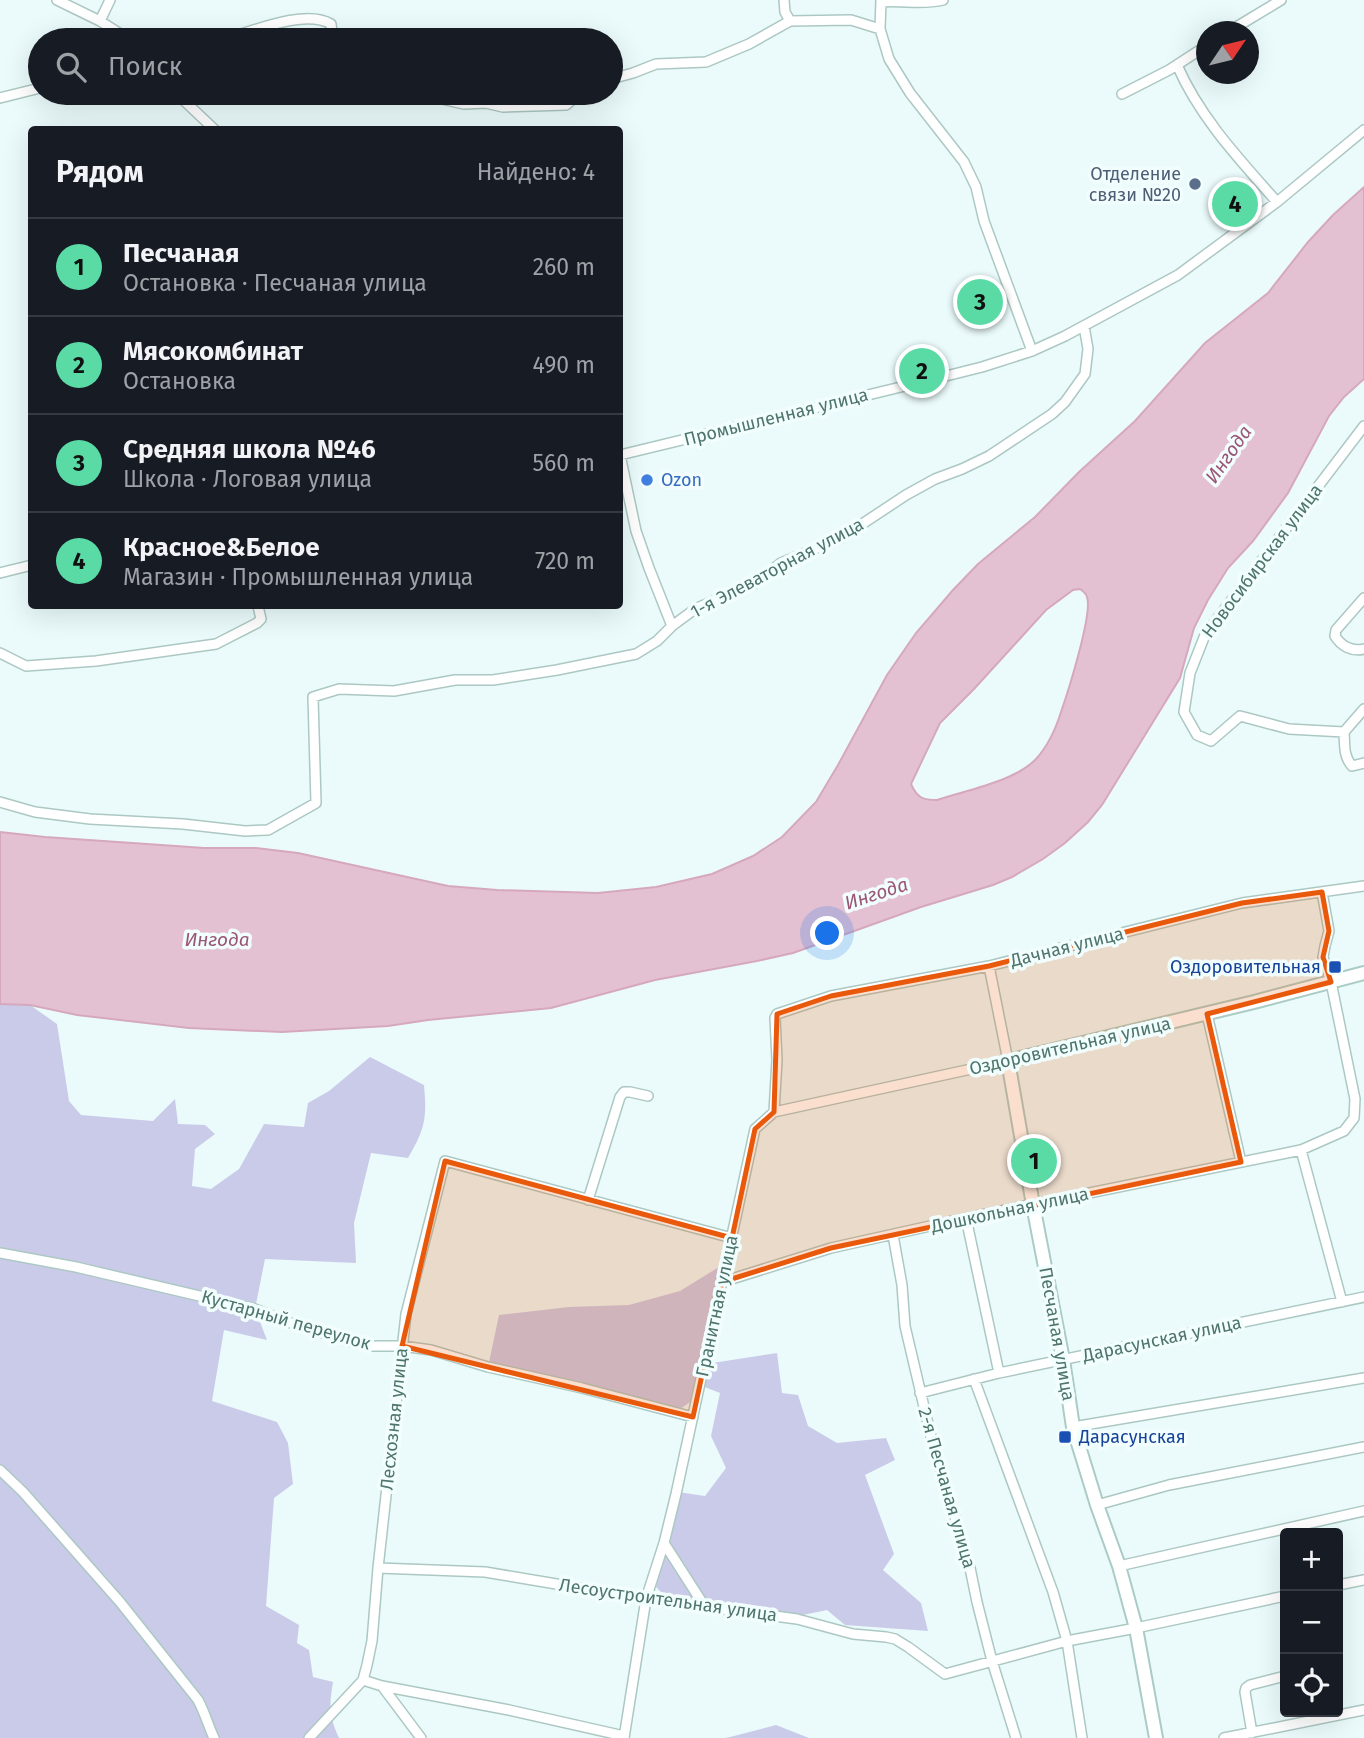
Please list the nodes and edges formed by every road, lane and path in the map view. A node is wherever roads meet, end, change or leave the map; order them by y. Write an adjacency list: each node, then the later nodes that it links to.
1 (57, 0): 7 (street)
2 (110, 0): 7 (street)
3 (784, 0): 8 (street)
4 (943, 0): 6 (street)
5 (1281, 0): 9 (street)
6 (881, 1): 13 (street)
7 (100, 21): 10 (street)
8 (790, 21): 13 (street); 16 (street)
9 (1246, 21)
10 (111, 28)
11 (262, 28): 12 (street)
12 (332, 28)
13 (880, 29): 27 (street)
14 (1196, 53): 15 (street)
15 (1177, 65): 18 (street); 25 (street)
16 (623, 76)
17 (28, 91): 19 (street)
18 (1122, 94)
19 (0, 98)
20 (189, 105): 23 (street)
21 (494, 105): 22 (street)
22 (566, 105)
23 (211, 126)
24 (1364, 130): 25 (street, Промышленная улица)
25 (1277, 202): 26 (street, Промышленная улица)
26 (1084, 326): 27 (street, Промышленная улица); 35 (street, 1-я Элеваторная улица)
27 (1032, 351): 29 (street, Промышленная улица)
28 (1364, 426): 39 (street, Новосибирская улица)
29 (623, 454)
30 (623, 469): 35 (street)
31 (28, 566): 32 (street)
32 (0, 573)
33 (1364, 598): 36 (street)
34 (259, 609): 37 (street)
35 (672, 626): 41 (street, 1-я Элеваторная улица)
36 (1364, 649)
37 (0, 653)
38 (1364, 709): 39 (street)
39 (1344, 732): 40 (street)
40 (1364, 763)
41 (0, 803)
42 (1364, 886): 43 (street, Дачная улица)
43 (1322, 892): 44 (street, Дачная улица); 46 (street, Дошкольная улица)
44 (989, 966): 48 (street, Песчаная улица); 50 (street, Дачная улица)
45 (1364, 973): 46 (street, Оздоровительная улица)
46 (1331, 982): 47 (street, Оздоровительная улица); 51 (street, Дошкольная улица)
47 (1207, 1014): 48 (street, Оздоровительная улица); 52 (street)
48 (1008, 1061): 50 (street, Оздоровительная улица); 54 (street, Песчаная улица)
49 (648, 1096): 53 (street)
50 (774, 1112): 57 (street, Гранитная улица)
51 (1301, 1150): 52 (street, Дошкольная улица); 61 (street)
52 (1241, 1161): 54 (street, Дошкольная улица)
53 (589, 1200): 57 (street); 62 (street, Лесхозная улица)
54 (1033, 1205): 55 (street, Дошкольная улица); 63 (street, Песчаная улица)
55 (966, 1218): 56 (street, Дошкольная улица); 64 (street)
56 (893, 1235): 59 (street, Дошкольная улица); 67 (street, 2-я Песчаная улица)
57 (732, 1238): 59 (street, Гранитная улица)
58 (0, 1253): 62 (street, Кустарный переулок)
59 (722, 1282): 68 (street, Гранитная улица)
60 (1364, 1297): 61 (street, Дарасунская улица)
61 (1342, 1302): 63 (street, Дарасунская улица)
62 (402, 1346): 68 (street, Кустарный переулок); 76 (street, Лесхозная улица)
63 (1063, 1360): 64 (street, Дарасунская улица); 69 (street, Песчаная улица)
64 (999, 1373): 66 (street, Дарасунская улица)
65 (1364, 1378): 69 (street)
66 (974, 1379): 67 (street, Дарасунская улица); 83 (street)
67 (920, 1393): 84 (street, 2-я Песчаная улица)
68 (693, 1417): 74 (street, Гранитная улица)
69 (1073, 1427): 72 (street, Песчаная улица)
70 (1364, 1447): 72 (street)
71 (0, 1470): 91 (street)
72 (1097, 1505): 75 (street, Песчаная улица)
73 (1364, 1511): 75 (street)
74 (664, 1543): 80 (street, Гранитная улица); 81 (street)
75 (1119, 1566): 82 (street, Песчаная улица)
76 (378, 1568): 80 (street, Лесоустроительная улица); 86 (street, Лесхозная улица)
77 (1364, 1582): 78 (street)
78 (1343, 1585)
79 (1280, 1597): 82 (street)
80 (646, 1599): 81 (street, Лесоустроительная улица); 90 (street, Гранитная улица)
81 (705, 1607): 84 (street, Лесоустроительная улица)
82 (1136, 1628): 83 (street); 96 (street, Песчаная улица)
83 (1067, 1641): 84 (street); 95 (street)
84 (992, 1661): 94 (street, 2-я Песчаная улица)
85 (1280, 1677): 89 (street)
86 (363, 1680): 87 (street); 92 (street)
87 (383, 1686): 90 (street); 93 (street)
88 (1364, 1710): 89 (street)
89 (1252, 1732): 97 (street)
90 (624, 1737)
91 (214, 1738)
92 (309, 1738)
93 (421, 1738)
94 (1016, 1738)
95 (1082, 1738)
96 (1156, 1738)
97 (1224, 1738)

